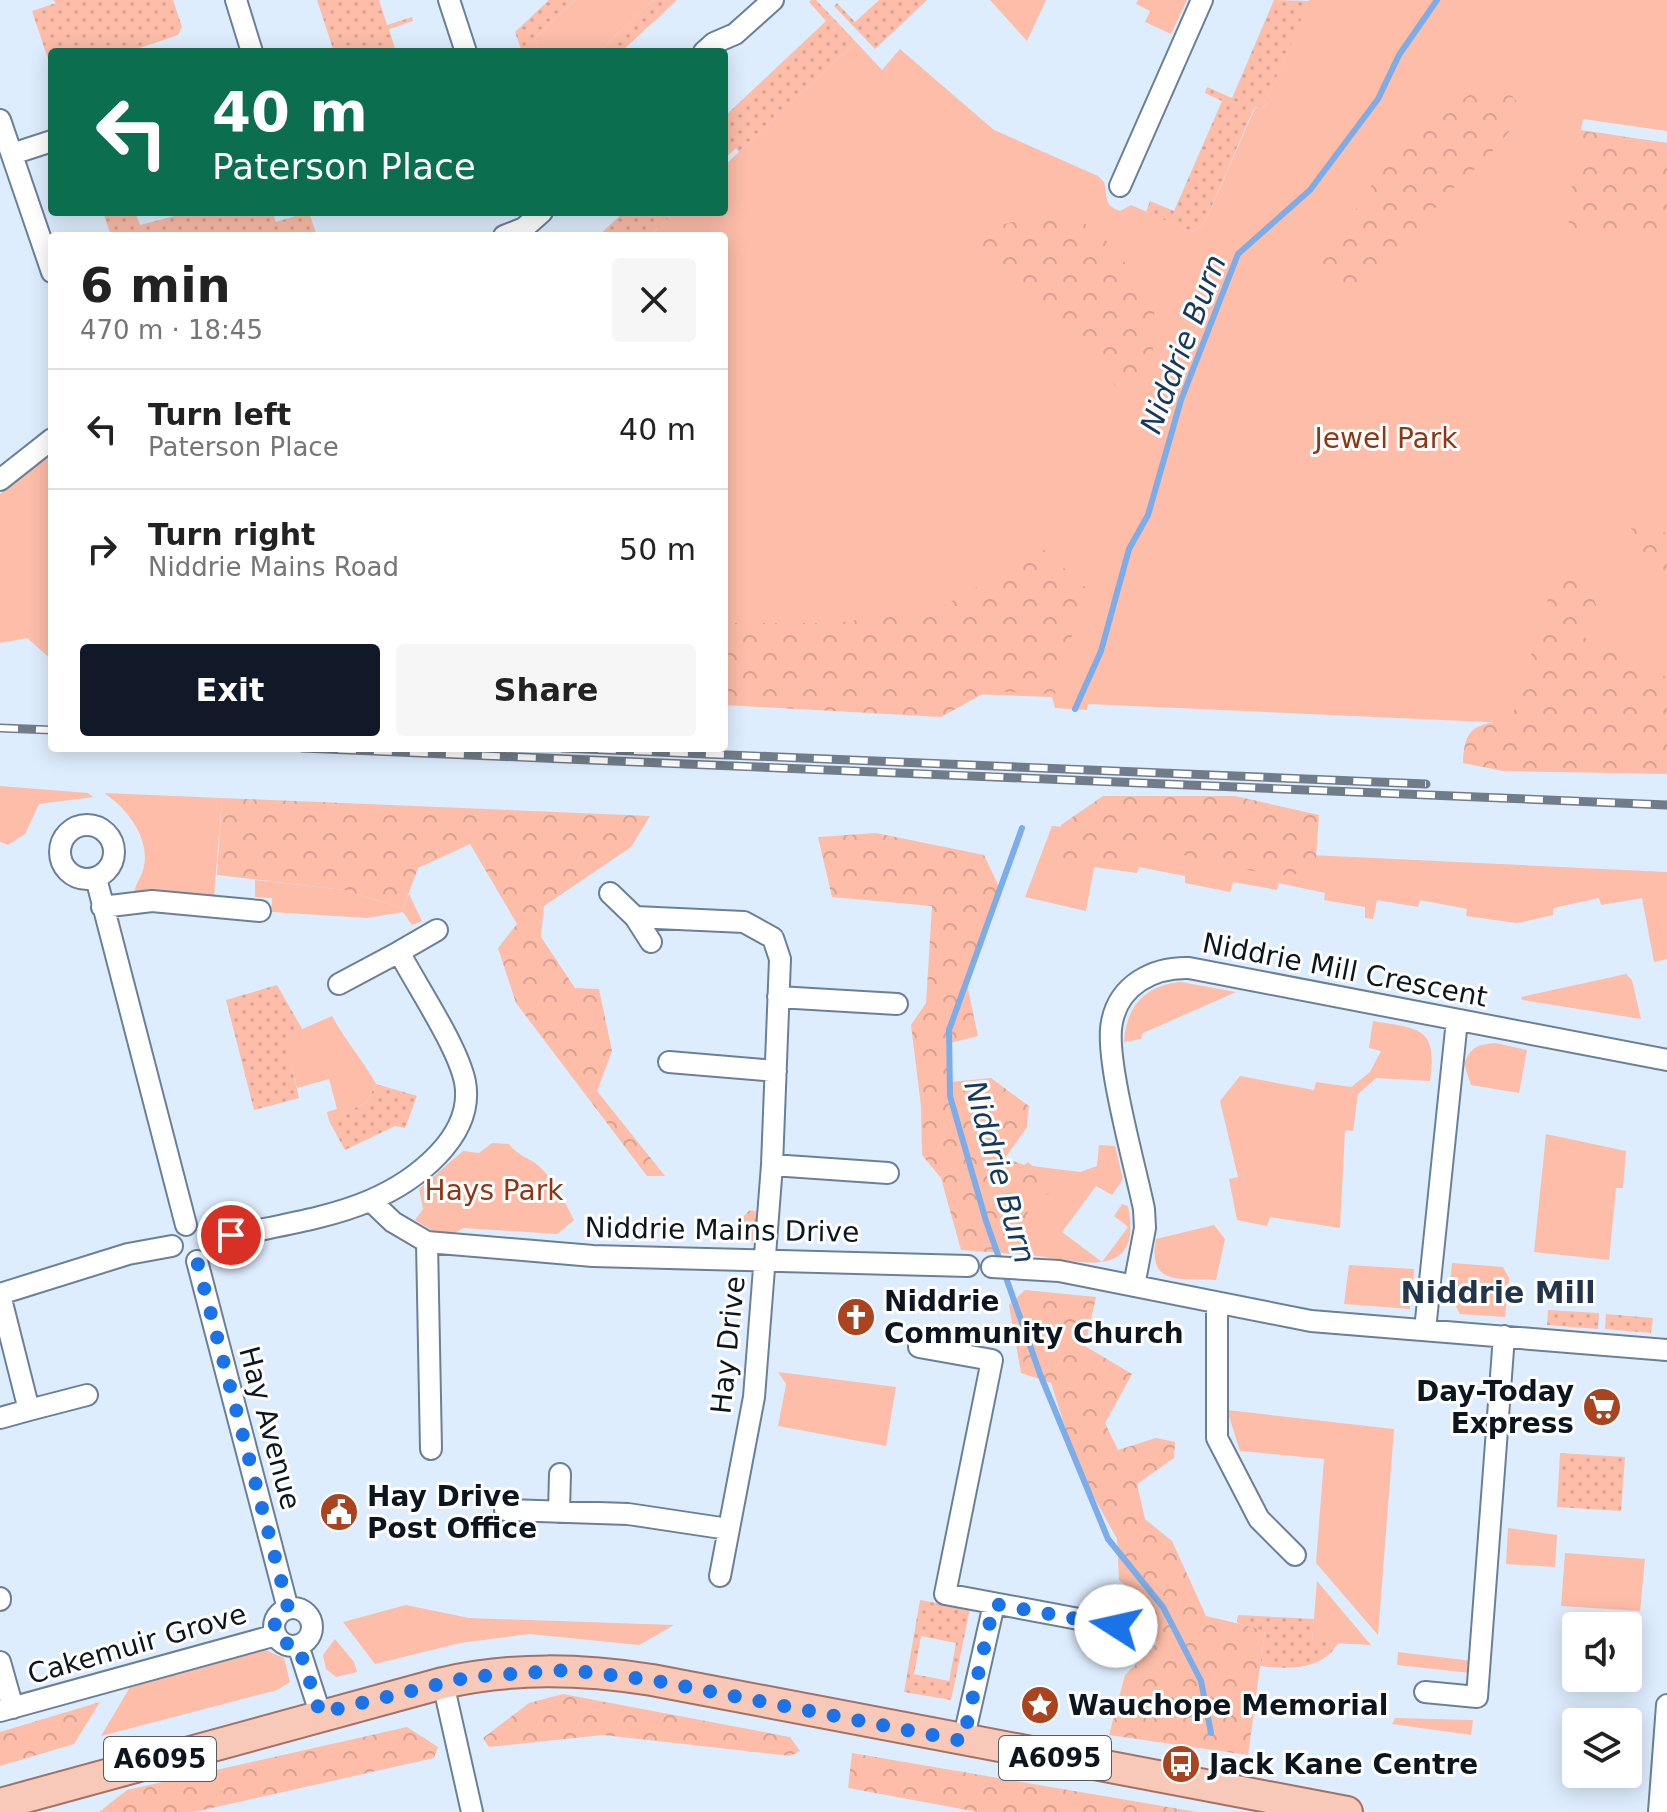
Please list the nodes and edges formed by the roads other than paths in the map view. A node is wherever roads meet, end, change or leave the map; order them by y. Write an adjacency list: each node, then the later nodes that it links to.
1 (236, 0): 5 (street)
2 (449, 0): 6 (street)
3 (773, 0): 7 (street)
4 (1202, 0): 11 (street)
5 (251, 48)
6 (465, 48)
7 (708, 48)
8 (0, 120): 10 (street)
9 (48, 142): 10 (street)
10 (12, 154): 14 (street)
11 (1120, 186)
12 (538, 216): 13 (street)
13 (514, 232)
14 (48, 260)
15 (48, 442): 16 (street)
16 (0, 480)
17 (96, 878): 19 (street)
18 (610, 893): 21 (street)
19 (102, 907): 20 (street); 35 (street)
20 (260, 911)
21 (635, 917): 23 (street); 26 (street, Hay Drive)
22 (437, 930): 24 (street)
23 (651, 942)
24 (399, 952): 25 (street); 34 (street)
25 (339, 984)
26 (778, 997): 27 (street); 31 (street, Hay Drive)
27 (897, 1004)
28 (1457, 1020): 29 (street, Niddrie Mill Crescent); 43 (street, Niddrie Mill Crescent); 46 (street)
29 (1667, 1060)
30 (669, 1062): 31 (street)
31 (776, 1071): 32 (street, Hay Drive)
32 (772, 1165): 33 (street); 39 (street, Hay Drive)
33 (888, 1173)
34 (371, 1201): 36 (street); 37 (street, Niddrie Mains Drive)
35 (186, 1225): 36 (street); 38 (street)
36 (210, 1241): 40 (street)
37 (427, 1242): 39 (street, Niddrie Mains Drive); 53 (street)
38 (172, 1246): 40 (street); 44 (street)
39 (765, 1258): 41 (street, Niddrie Mains Drive); 57 (street, Hay Drive)
40 (197, 1261): 61 (street, Hay Avenue)
41 (968, 1266)
42 (992, 1267): 43 (street)
43 (1134, 1286): 45 (street)
44 (0, 1294): 51 (street)
45 (1217, 1304): 46 (street); 58 (street)
46 (1425, 1330): 47 (street)
47 (1504, 1336): 49 (street); 67 (street)
48 (919, 1347): 60 (street)
49 (1667, 1350)
50 (87, 1395): 51 (street)
51 (29, 1410): 52 (street)
52 (0, 1418)
53 (431, 1449)
54 (560, 1474): 56 (street)
55 (505, 1510): 56 (street)
56 (559, 1512): 57 (street)
57 (728, 1529): 59 (street, Hay Drive)
58 (1295, 1555)
59 (720, 1576)
60 (994, 1604): 62 (street); 71 (street)
61 (288, 1609): 63 (street); 64 (street, Hay Avenue)
62 (1116, 1626)
63 (276, 1635): 64 (street); 69 (street, Cakemuir Grove)
64 (298, 1645): 70 (street)
65 (0, 1662): 69 (street, Cakemuir Grove)
66 (443, 1683): 70 (main road, A6095); 71 (main road, A6095); 73 (street)
67 (1425, 1692)
68 (1667, 1705): 75 (street)
69 (7, 1710)
70 (320, 1713): 72 (main road, A6095)
71 (963, 1741): 74 (main road, A6095)
72 (0, 1804)
73 (472, 1812)
74 (1347, 1812)
75 (1659, 1812)

